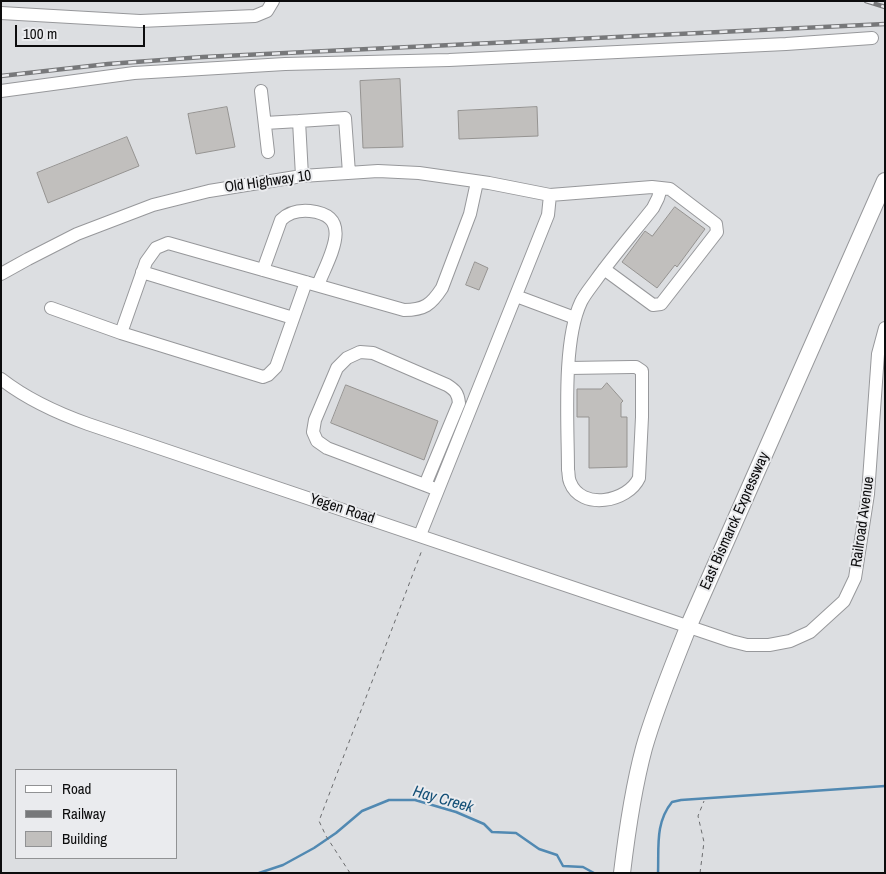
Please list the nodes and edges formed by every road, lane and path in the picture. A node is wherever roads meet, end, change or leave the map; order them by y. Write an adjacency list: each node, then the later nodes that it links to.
1 (273, 1): 2 (street)
2 (1, 13)
3 (872, 38): 4 (street)
4 (1, 91)
5 (261, 91): 7 (street)
6 (299, 121): 7 (street); 9 (street); 10 (street)
7 (266, 123): 8 (street)
8 (268, 152)
9 (349, 173): 10 (street, Old Highway 10); 12 (street, Old Highway 10)
10 (302, 176): 18 (street, Old Highway 10)
11 (885, 181): 31 (main road, East Bismarck Expressway)
12 (477, 182): 14 (street, Old Highway 10); 19 (street)
13 (661, 188): 14 (street, Old Highway 10); 15 (street); 15 (street)
14 (550, 195): 20 (street)
15 (604, 269): 23 (street)
16 (264, 270): 17 (street); 19 (street); 19 (street)
17 (142, 272): 22 (street); 25 (street)
18 (1, 274)
19 (312, 284): 22 (street)
20 (516, 296): 23 (street); 29 (street)
21 (51, 308): 25 (street)
22 (293, 318): 25 (street)
23 (575, 318): 26 (street)
24 (885, 328): 31 (street, Railroad Avenue)
25 (121, 333)
26 (569, 368): 26 (street)
27 (1, 379): 30 (street, Yegen Road)
28 (425, 485): 28 (street); 29 (street)
29 (438, 490): 30 (street)
30 (423, 536): 31 (street, Yegen Road); 33 (path)
31 (689, 625): 34 (main road, East Bismarck Expressway)
32 (704, 801): 35 (path)
33 (350, 873)
34 (622, 873)
35 (700, 873)

